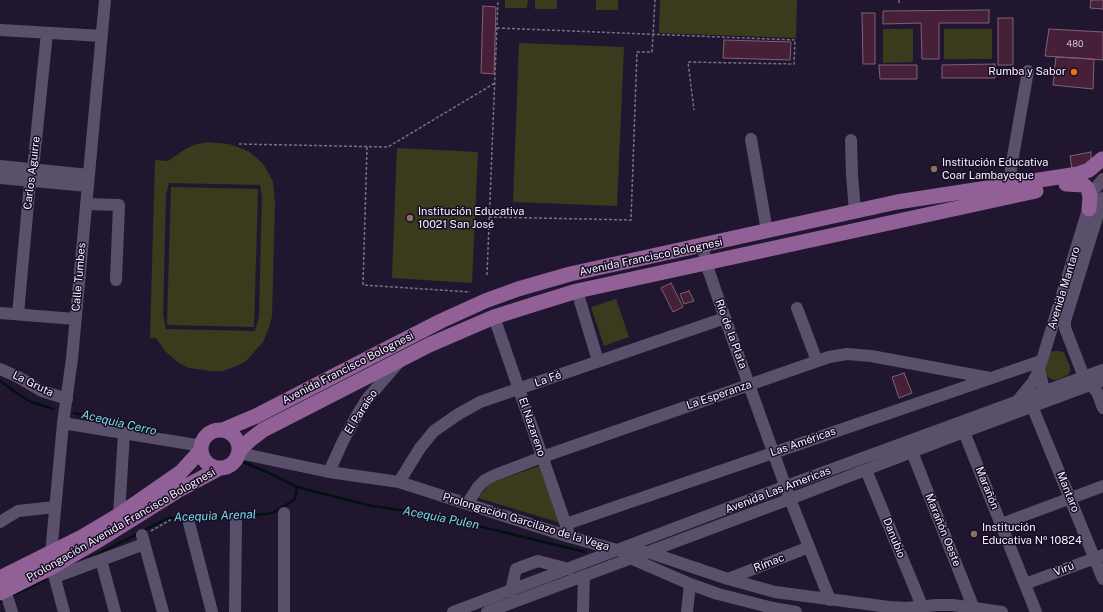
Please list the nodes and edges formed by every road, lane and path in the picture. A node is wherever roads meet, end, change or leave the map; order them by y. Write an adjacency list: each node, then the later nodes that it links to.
1 (105, 0): 10 (street, Calle Tumbes)
2 (498, 0): 6 (path)
3 (655, 0): 9 (path)
4 (899, 0): 5 (path)
5 (899, 4)
6 (497, 28): 9 (path); 12 (path)
7 (0, 30): 8 (street)
8 (47, 33): 10 (street); 20 (street, Carlos Aguirre)
9 (653, 35): 13 (path); 32 (path)
10 (102, 36): 24 (street, Calle Tumbes)
11 (1028, 71): 27 (street)
12 (495, 83): 17 (path); 32 (path)
13 (694, 110)
14 (751, 138): 33 (street)
15 (851, 140): 31 (street)
16 (239, 144): 17 (path)
17 (366, 147): 39 (path)
18 (1103, 159): 27 (main road, Avenida Francisco Bolognesi)
19 (0, 166): 20 (street)
20 (33, 169): 24 (street); 25 (street, Carlos Aguirre)
21 (1103, 174): 26 (main road, Avenida Francisco Bolognesi)
22 (0, 178): 25 (street)
23 (1103, 179): 30 (street, Avenida Mantaro)
24 (88, 180): 25 (street); 29 (street, Calle Tumbes)
25 (30, 182): 42 (street, Carlos Aguirre)
26 (1066, 184): 30 (main road); 35 (main road, Avenida Francisco Bolognesi)
27 (1010, 185): 31 (main road, Avenida Francisco Bolognesi)
28 (1103, 198): 47 (street, Avenida Mantaro)
29 (86, 204): 37 (street); 45 (street, Calle Tumbes)
30 (1089, 209): 46 (street, Avenida Mantaro)
31 (855, 212): 33 (main road, Avenida Francisco Bolognesi)
32 (489, 217): 36 (path)
33 (767, 231): 34 (main road, Avenida Francisco Bolognesi)
34 (703, 246): 35 (street, Río de la Plata); 65 (main road, Avenida Francisco Bolognesi)
35 (706, 263): 38 (main road, Avenida Francisco Bolognesi); 44 (street, Río de la Plata)
36 (487, 275)
37 (116, 280)
38 (577, 291): 43 (main road, Avenida Francisco Bolognesi); 49 (street)
39 (470, 292)
40 (797, 308): 50 (street)
41 (0, 313): 42 (street)
42 (18, 314): 45 (street)
43 (494, 317): 48 (main road, Avenida Francisco Bolognesi); 58 (street, El Nazareno)
44 (725, 318): 49 (street, La Fé); 57 (street, Río de la Plata)
45 (75, 319): 60 (street, Calle Tumbes)
46 (1049, 335): 47 (street); 51 (street, Avenida Mantaro)
47 (1068, 338): 56 (street, Avenida Mantaro)
48 (402, 359): 69 (main road, Avenida Francisco Bolognesi); 75 (street, El Paraíso)
49 (598, 361): 58 (street, La Fé)
50 (817, 361): 54 (street, La Esperanza); 57 (street, La Esperanza)
51 (1040, 366): 54 (street, Las Américas); 59 (street); 61 (street, Avenida Mantaro)
52 (0, 369): 60 (street, La Gruta)
53 (1103, 370): 56 (street, Avenida Las Americas)
54 (990, 378): 70 (street, Las Américas)
55 (1103, 380): 56 (street, Avenida Las Americas)
56 (1087, 381): 59 (street, Avenida Las Americas); 63 (street, Avenida Mantaro)
57 (749, 384): 70 (street, Río de la Plata); 72 (street, La Esperanza)
58 (519, 388): 72 (street, El Nazareno); 76 (street, La Fé)
59 (1046, 396): 61 (street, Avenida Las Americas); 62 (street, Avenida Las Americas)
60 (66, 399): 64 (street, Calle Tumbes)
61 (1017, 401): 77 (street, Avenida Las Americas)
62 (1032, 406): 66 (street, Avenida Las Americas); 79 (street, Mantaro)
63 (1103, 408)
64 (63, 423): 67 (street); 82 (street, Calle Tumbes)
65 (223, 430): 68 (main road); 69 (main road)
66 (964, 432): 71 (street, Avenida Las Americas); 89 (street, Marañón)
67 (124, 433): 68 (street); 84 (street)
68 (201, 448): 73 (main road); 84 (main road, Prolongación Avenida Francisco Bolognesi)
69 (239, 452): 73 (main road); 75 (street, Prolongación Garcilazo de la Vega)
70 (774, 452): 77 (street, Río de la Plata); 88 (street, Las Américas)
71 (912, 452): 74 (street, Avenida Las Americas); 109 (street, Marañón Oeste)
72 (542, 456): 81 (street, La Esperanza); 88 (street, El Nazareno)
73 (220, 468): 98 (main road, Prolongación Avenida Francisco Bolognesi)
74 (866, 470): 80 (street, Avenida Las Americas); 108 (street, Danubio)
75 (329, 472): 76 (street, Prolongación Garcilazo de la Vega)
76 (398, 482): 81 (street, Prolongación Garcilazo de la Vega)
77 (786, 486): 80 (street, Río de la Plata); 93 (street, Avenida Las Americas)
78 (1103, 486): 79 (street)
79 (1070, 498): 89 (street); 95 (street, Mantaro)
80 (790, 500): 92 (street, Río de la Plata); 94 (street, Avenida Las Americas)
81 (468, 504): 90 (street, Prolongación Garcilazo de la Vega)
82 (55, 507): 86 (street); 98 (street, Calle Tumbes)
83 (284, 513): 116 (street)
84 (119, 514): 98 (main road, Prolongación Avenida Francisco Bolognesi)
85 (236, 521): 115 (street)
86 (0, 522)
87 (189, 523): 91 (path); 114 (street)
88 (566, 524): 90 (street, El Nazareno)
89 (1001, 524): 104 (street, Marañón)
90 (570, 538): 93 (street, Prolongación Garcilazo de la Vega)
91 (143, 540): 97 (street); 113 (street)
92 (809, 547): 102 (street, Rímac); 107 (street, Río de la Plata)
93 (617, 550): 94 (street, Prolongación Garcilazo de la Vega); 96 (street); 99 (street, Avenida Las Americas)
94 (648, 552): 96 (street, Avenida Las Americas); 102 (street, Prolongación Garcilazo de la Vega)
95 (1099, 556): 101 (street, Mantaro); 104 (street, Virú)
96 (630, 559): 100 (street, Avenida Las Americas); 103 (street)
97 (101, 560): 98 (street); 112 (street)
98 (53, 566): 106 (main road, Prolongación Avenida Francisco Bolognesi); 111 (street, Calle Tumbes)
99 (569, 569): 105 (street, Avenida Las Americas); 105 (street)
100 (584, 576): 110 (street, Avenida Las Americas); 119 (street)
101 (1103, 579)
102 (728, 580): 107 (street, Prolongación Garcilazo de la Vega)
103 (690, 584): 120 (street); 121 (street)
104 (1025, 584): 123 (street, Marañón)
105 (511, 591): 117 (street, Avenida Las Americas)
106 (4, 597)
107 (830, 600): 108 (street, Prolongación Garcilazo de la Vega)
108 (922, 606): 109 (street, Prolongación Garcilazo de la Vega)
109 (974, 608): 122 (street, Prolongación Garcilazo de la Vega)
110 (505, 609): 118 (street, Avenida Las Americas)
111 (64, 612)
112 (115, 612)
113 (163, 612)
114 (212, 612)
115 (235, 612)
116 (284, 612)
117 (453, 612)
118 (487, 612)
119 (583, 612)
120 (687, 612)
121 (796, 612)
122 (1002, 612)
123 (1036, 612)

